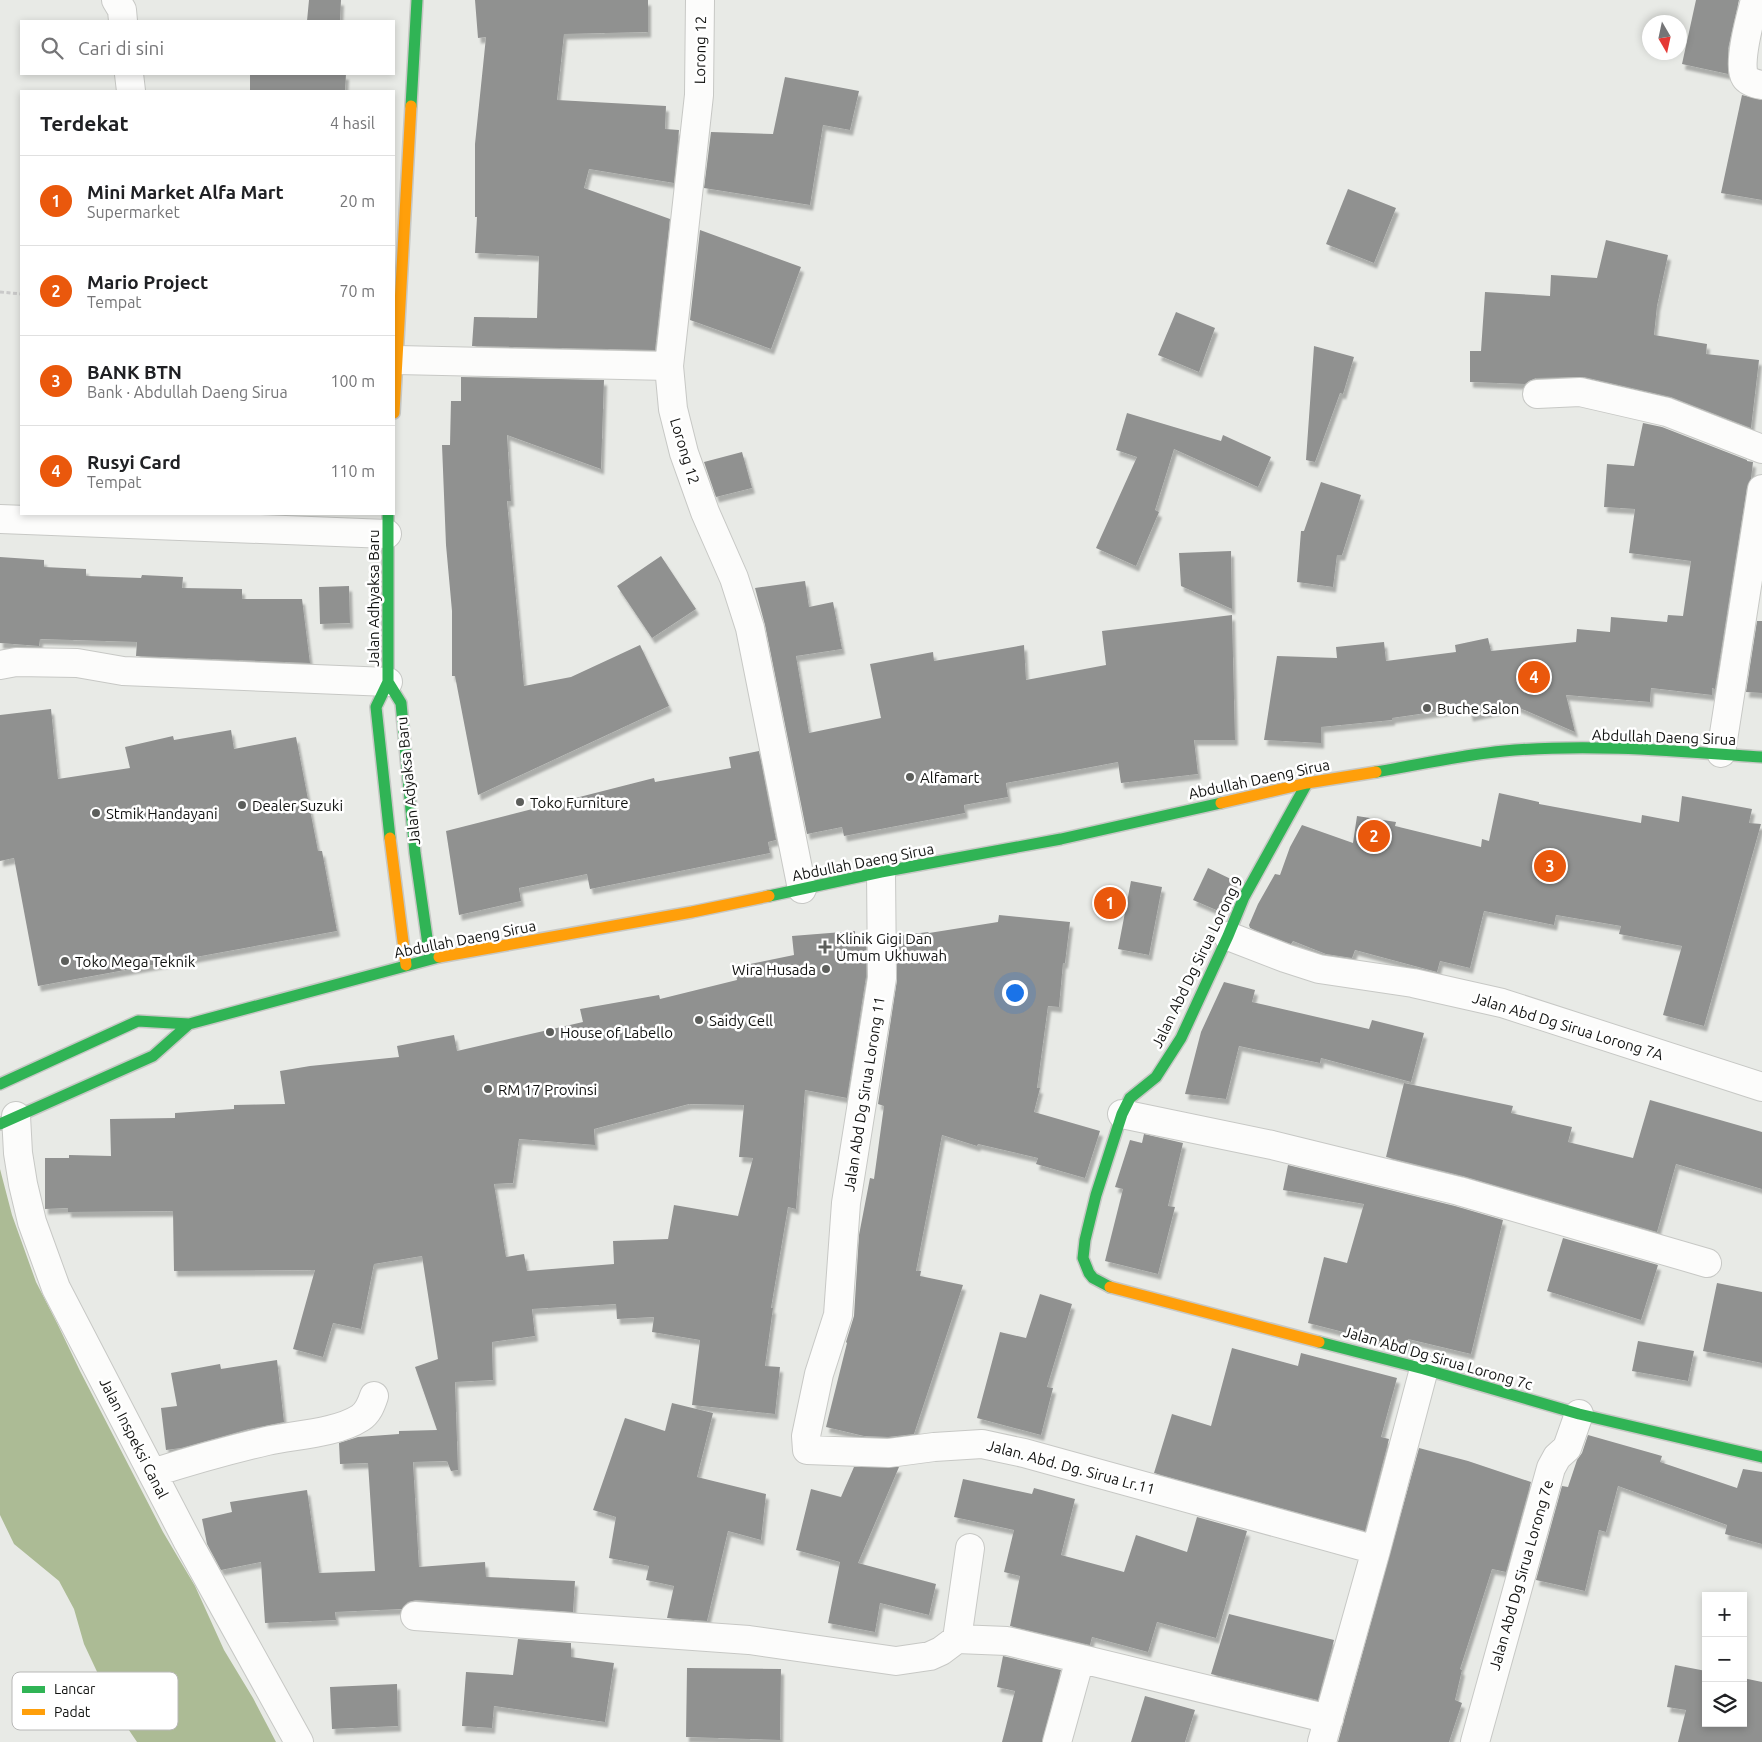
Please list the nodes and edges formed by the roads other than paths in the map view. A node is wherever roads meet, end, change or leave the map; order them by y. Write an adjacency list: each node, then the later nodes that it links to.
1 (116, 0): 5 (street)
2 (417, 0): 9 (street)
3 (700, 0): 10 (street, Lorong 12)
4 (1755, 0): 7 (street)
5 (124, 20)
6 (129, 75): 8 (street)
7 (1762, 85)
8 (131, 90)
9 (397, 360): 10 (street); 12 (street)
10 (668, 366): 23 (street, Lorong 12)
11 (1537, 394): 13 (street)
12 (395, 395)
13 (1762, 449)
14 (1762, 489): 19 (street)
15 (0, 518): 16 (street)
16 (388, 524): 18 (street, Jalan Adhyaksa Baru)
17 (0, 665): 18 (street)
18 (388, 682): 25 (street, Jalan Adyaksa Baru); 26 (street, Jalan Adyaksa Baru)
19 (1721, 753): 20 (street, Abdullah Daeng Sirua); 21 (street, Abdullah Daeng Sirua)
20 (1762, 757)
21 (1307, 783): 22 (street, Abdullah Daeng Sirua); 24 (street, Jalan Abd Dg Sirua Lorong 9)
22 (881, 872): 23 (street, Abdullah Daeng Sirua); 34 (street, Jalan Abd Dg Sirua Lorong 11)
23 (802, 889): 25 (street, Abdullah Daeng Sirua)
24 (1228, 936): 29 (street, Jalan Abd Dg Sirua Lorong 7A); 30 (street, Jalan Abd Dg Sirua Lorong 9)
25 (430, 959): 26 (street, Abdullah Daeng Sirua)
26 (406, 965): 27 (street, Abdullah Daeng Sirua)
27 (189, 1024): 28 (street); 31 (street, Abdullah Daeng Sirua)
28 (0, 1084)
29 (1762, 1087)
30 (1122, 1114): 32 (street); 33 (street, Jalan Abd Dg Sirua Lorong 9)
31 (8, 1120): 39 (street, Jalan Inspeksi Canal)
32 (1707, 1263)
33 (1106, 1286): 35 (street, Jalan Abd Dg Sirua Lorong 7c)
34 (838, 1316): 41 (street, Jalan. Abd. Dg. Sirua Lr.11)
35 (1424, 1369): 37 (street, Jalan Abd Dg Sirua Lorong 7c); 41 (street)
36 (374, 1396): 39 (street)
37 (1579, 1414): 38 (street, Jalan Abd Dg Sirua Lorong 7c); 48 (street, Jalan Abd Dg Sirua Lorong 7e)
38 (1762, 1457)
39 (152, 1473): 46 (street, Jalan Inspeksi Canal)
40 (970, 1548): 43 (street)
41 (1376, 1550): 45 (street)
42 (415, 1616): 43 (street)
43 (957, 1639): 44 (street)
44 (1080, 1659): 45 (street); 47 (street)
45 (1325, 1730)
46 (299, 1742)
47 (1057, 1742)
48 (1475, 1742)

